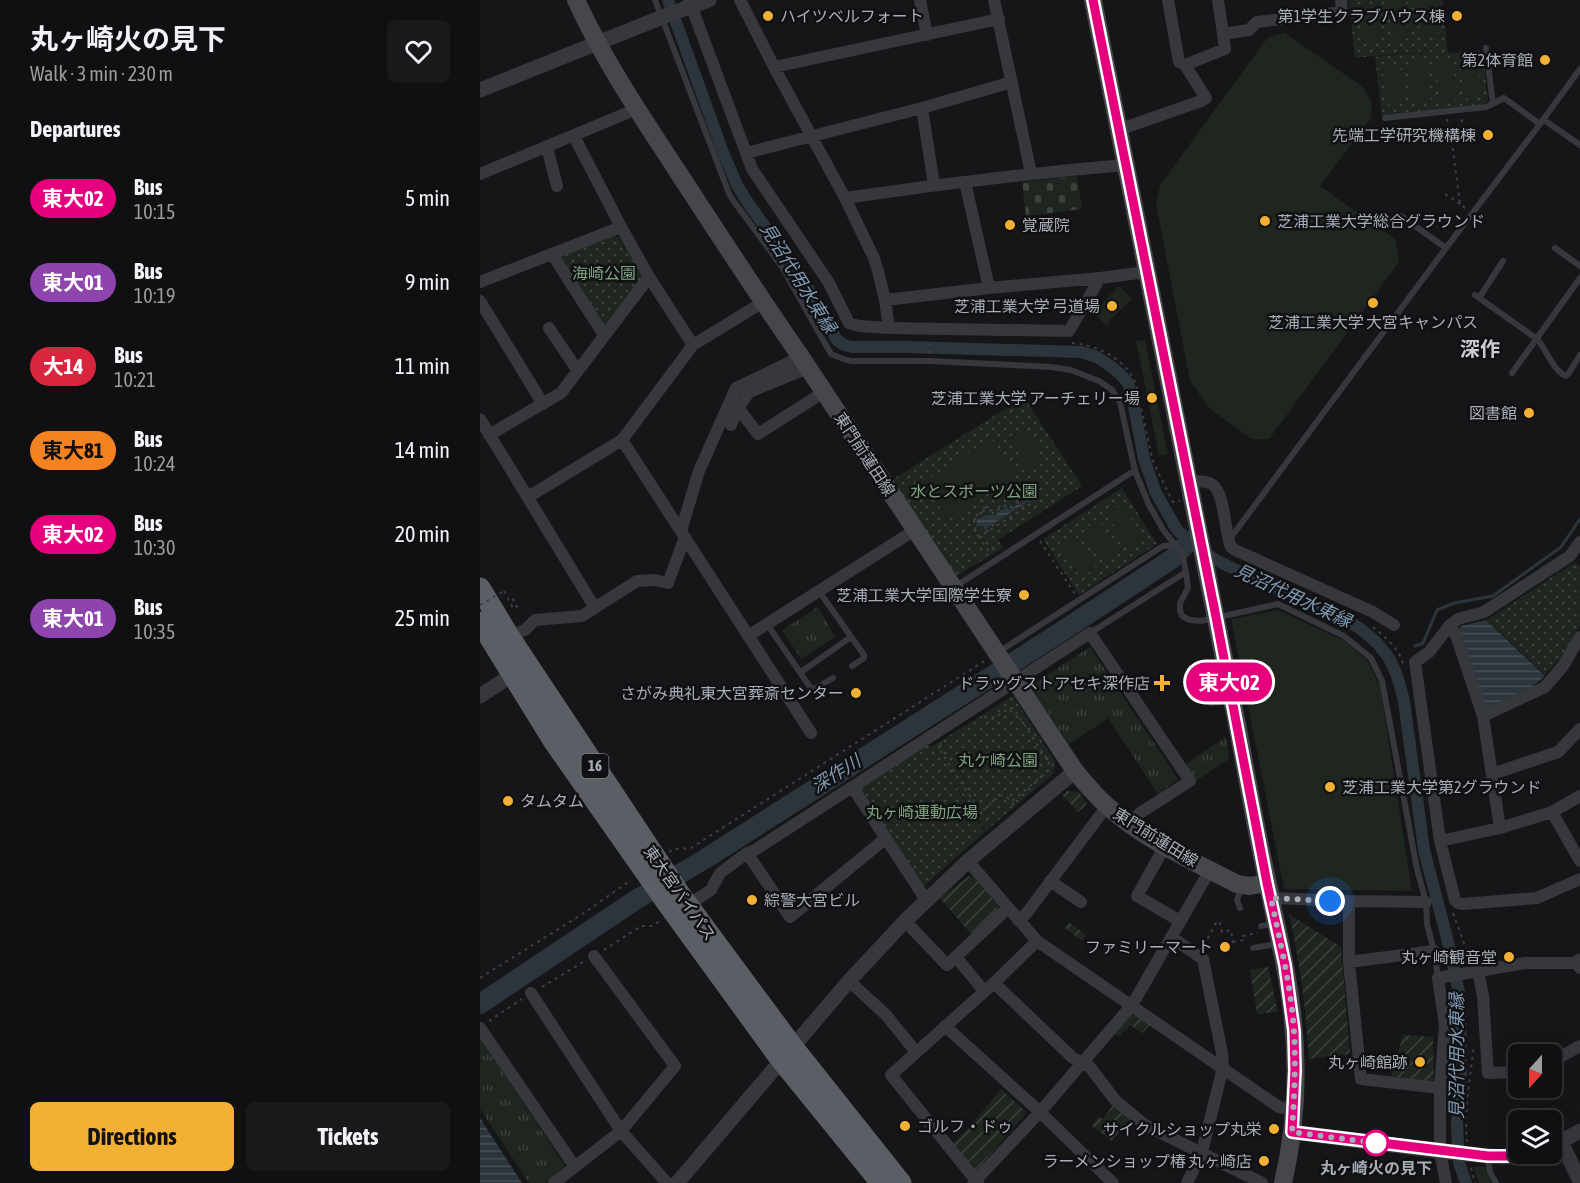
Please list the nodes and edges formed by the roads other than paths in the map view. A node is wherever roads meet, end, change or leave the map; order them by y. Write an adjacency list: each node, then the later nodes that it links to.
1 (576, 0): 15 (main road, 東門前蓮田線)
2 (655, 0): 11 (lane)
3 (709, 0): 11 (street)
4 (740, 0): 18 (street)
5 (920, 0): 14 (street)
6 (994, 0): 12 (street)
7 (1093, 0): 27 (main road)
8 (1168, 0): 17 (street)
9 (1218, 0): 13 (street)
10 (1341, 0): 13 (street)
11 (679, 9): 15 (street); 32 (street); 72 (lane)
12 (999, 20): 14 (street); 20 (street)
13 (1223, 34): 17 (street)
14 (927, 35): 18 (street)
15 (597, 43): 21 (street); 23 (main road, 東門前蓮田線)
16 (1486, 48): 22 (lane)
17 (1185, 64): 27 (street)
18 (774, 67): 29 (street)
19 (1580, 69): 26 (lane)
20 (1012, 82): 24 (street); 34 (street)
21 (480, 90)
22 (1493, 104): 25 (lane); 26 (lane)
23 (637, 107): 28 (street); 55 (main road, 東門前蓮田線)
24 (922, 108): 29 (street); 37 (street)
25 (1385, 118)
26 (1542, 122): 30 (lane); 42 (lane)
27 (1118, 130): 33 (main road)
28 (574, 135): 31 (street); 41 (street)
29 (811, 136): 32 (street); 39 (street)
30 (1580, 146)
31 (547, 147): 35 (street); 38 (street)
32 (746, 153): 57 (street)
33 (1125, 165): 34 (street); 47 (main road)
34 (1031, 173): 36 (street)
35 (480, 174)
36 (965, 182): 37 (street); 52 (street)
37 (934, 185): 39 (street)
38 (557, 186)
39 (845, 198): 53 (street)
40 (1401, 216): 42 (lane)
41 (621, 227): 44 (street); 48 (street)
42 (1446, 248): 77 (lane)
43 (1556, 248): 46 (lane)
44 (552, 254): 51 (street); 58 (street)
45 (1503, 261): 59 (lane)
46 (1580, 266)
47 (1146, 272): 49 (street); 73 (main road)
48 (649, 278): 58 (street); 60 (street)
49 (1100, 278): 52 (street); 57 (street)
50 (1580, 278): 59 (lane)
51 (480, 282)
52 (989, 288): 53 (street)
53 (885, 300): 57 (street)
54 (480, 301): 66 (street)
55 (763, 302): 60 (street); 62 (main road, 東門前蓮田線)
56 (549, 328): 63 (street)
57 (889, 328)
58 (604, 335): 63 (street)
59 (1537, 339): 61 (lane); 64 (lane)
60 (693, 345): 71 (street)
61 (1580, 355)
62 (804, 362): 65 (main road, 東門前蓮田線); 67 (street); 76 (street)
63 (578, 371): 66 (street)
64 (1512, 373)
65 (824, 392): 67 (street); 75 (main road, 東門前蓮田線)
66 (543, 404): 70 (street)
67 (738, 408): 69 (street)
68 (480, 419): 70 (street)
69 (730, 424)
70 (489, 435): 74 (street)
71 (622, 440): 74 (street); 76 (street)
72 (1135, 471): 79 (lane); 82 (lane)
73 (1189, 481): 77 (street); 85 (main road)
74 (528, 497): 84 (street)
75 (915, 530): 82 (main road, 東門前蓮田線); 83 (street)
76 (683, 534): 84 (street); 92 (street)
77 (1229, 541): 89 (street)
78 (1580, 542): 88 (street)
79 (1175, 545): 80 (lane); 95 (lane)
80 (1186, 572): 85 (lane); 90 (lane)
81 (480, 588): 91 (highway, 東大宮バイパス / 16)
82 (953, 588): 95 (main road, 東門前蓮田線)
83 (819, 591): 87 (street); 93 (lane)
84 (595, 608): 91 (street)
85 (1216, 617): 103 (main road); 130 (lane)
86 (480, 622): 97 (highway, 東大宮バイパス / 16)
87 (767, 624): 92 (street); 98 (lane)
88 (1449, 625): 104 (street); 116 (street)
89 (1394, 626)
90 (1090, 633): 100 (street); 113 (street)
91 (509, 636): 97 (highway, 東大宮バイパス / 16)
92 (748, 636): 106 (street)
93 (851, 637): 96 (lane); 98 (lane)
94 (1580, 637): 104 (street)
95 (998, 656): 100 (main road, 東門前蓮田線)
96 (852, 666)
97 (520, 670): 101 (street); 127 (highway, 東大宮バイパス / 16)
98 (801, 672): 99 (lane)
99 (833, 678)
100 (1014, 680): 107 (main road, 東門前蓮田線); 109 (street)
101 (480, 696)
102 (1207, 697): 103 (lane)
103 (1232, 700): 125 (main road)
104 (1483, 716): 108 (street)
105 (1580, 729): 108 (street)
106 (812, 733)
107 (1075, 771): 111 (main road, 東門前蓮田線); 119 (street)
108 (1492, 774): 114 (street)
109 (853, 788): 115 (street); 118 (street)
110 (1580, 796): 112 (street)
111 (1107, 806): 113 (main road, 東門前蓮田線); 123 (street)
112 (1552, 812): 114 (street); 120 (street)
113 (1129, 824): 117 (main road, 東門前蓮田線)
114 (1500, 828): 116 (street)
115 (886, 838): 118 (street); 126 (street)
116 (1440, 841): 122 (street)
117 (1165, 846): 121 (main road, 東門前蓮田線); 135 (street)
118 (747, 853): 127 (street)
119 (968, 861): 126 (street); 131 (street)
120 (1580, 861)
121 (1210, 870): 124 (main road, 東門前蓮田線); 135 (street)
122 (1580, 879)
123 (1050, 880): 128 (street); 133 (street)
124 (1242, 885): 125 (main road, 東門前蓮田線); 132 (lane)
125 (1269, 890): 129 (street); 138 (main road)
126 (926, 900): 134 (street)
127 (680, 902): 155 (highway, 東大宮バイパス / 16)
128 (1081, 902)
129 (1349, 902): 130 (street); 143 (street)
130 (1425, 902): 140 (lane)
131 (1008, 908): 133 (street); 142 (street)
132 (1240, 908)
133 (1018, 920): 137 (street)
134 (905, 921): 142 (street); 147 (street)
135 (1180, 921): 136 (street)
136 (1171, 937): 150 (street); 158 (street)
137 (1037, 941): 148 (street); 150 (street)
138 (1281, 943): 139 (lane); 161 (main road)
139 (1253, 948)
140 (1434, 951): 143 (street); 146 (lane)
141 (594, 956): 163 (street)
142 (956, 957): 148 (street)
143 (1349, 962): 160 (street)
144 (1579, 964): 145 (street)
145 (1472, 970): 146 (street); 159 (street)
146 (1441, 978): 160 (street)
147 (849, 981): 154 (street); 155 (street)
148 (989, 987): 152 (street); 157 (street)
149 (531, 993): 163 (street)
150 (1132, 1005): 157 (street); 158 (street)
151 (484, 1025): 172 (street)
152 (945, 1026): 154 (street); 162 (street)
153 (1580, 1046): 156 (street)
154 (916, 1052): 174 (street)
155 (787, 1054): 177 (street); 178 (highway, 東大宮バイパス / 16); 179 (highway, 東大宮バイパス / 16)
156 (1562, 1056)
157 (1082, 1062): 162 (street); 168 (street)
158 (1223, 1067): 161 (street); 168 (street)
159 (1508, 1072)
160 (1440, 1088): 167 (street)
161 (1294, 1110): 165 (main road)
162 (1040, 1112): 174 (street); 180 (street)
163 (621, 1131): 172 (street); 176 (street)
164 (1580, 1131): 166 (street)
165 (1292, 1132): 167 (street); 183 (main road)
166 (1562, 1142)
167 (1443, 1151): 171 (street, bridge); 184 (street)
168 (1202, 1152): 181 (street); 182 (street)
169 (1562, 1154): 173 (street)
170 (1508, 1156): 171 (street)
171 (1476, 1157): 185 (lane)
172 (575, 1167): 175 (street)
173 (1580, 1181)
174 (975, 1182)
175 (554, 1183)
176 (667, 1183)
177 (677, 1183)
178 (882, 1183)
179 (902, 1183)
180 (1113, 1183)
181 (1188, 1183)
182 (1262, 1183)
183 (1283, 1183)
184 (1446, 1183)
185 (1496, 1183)

